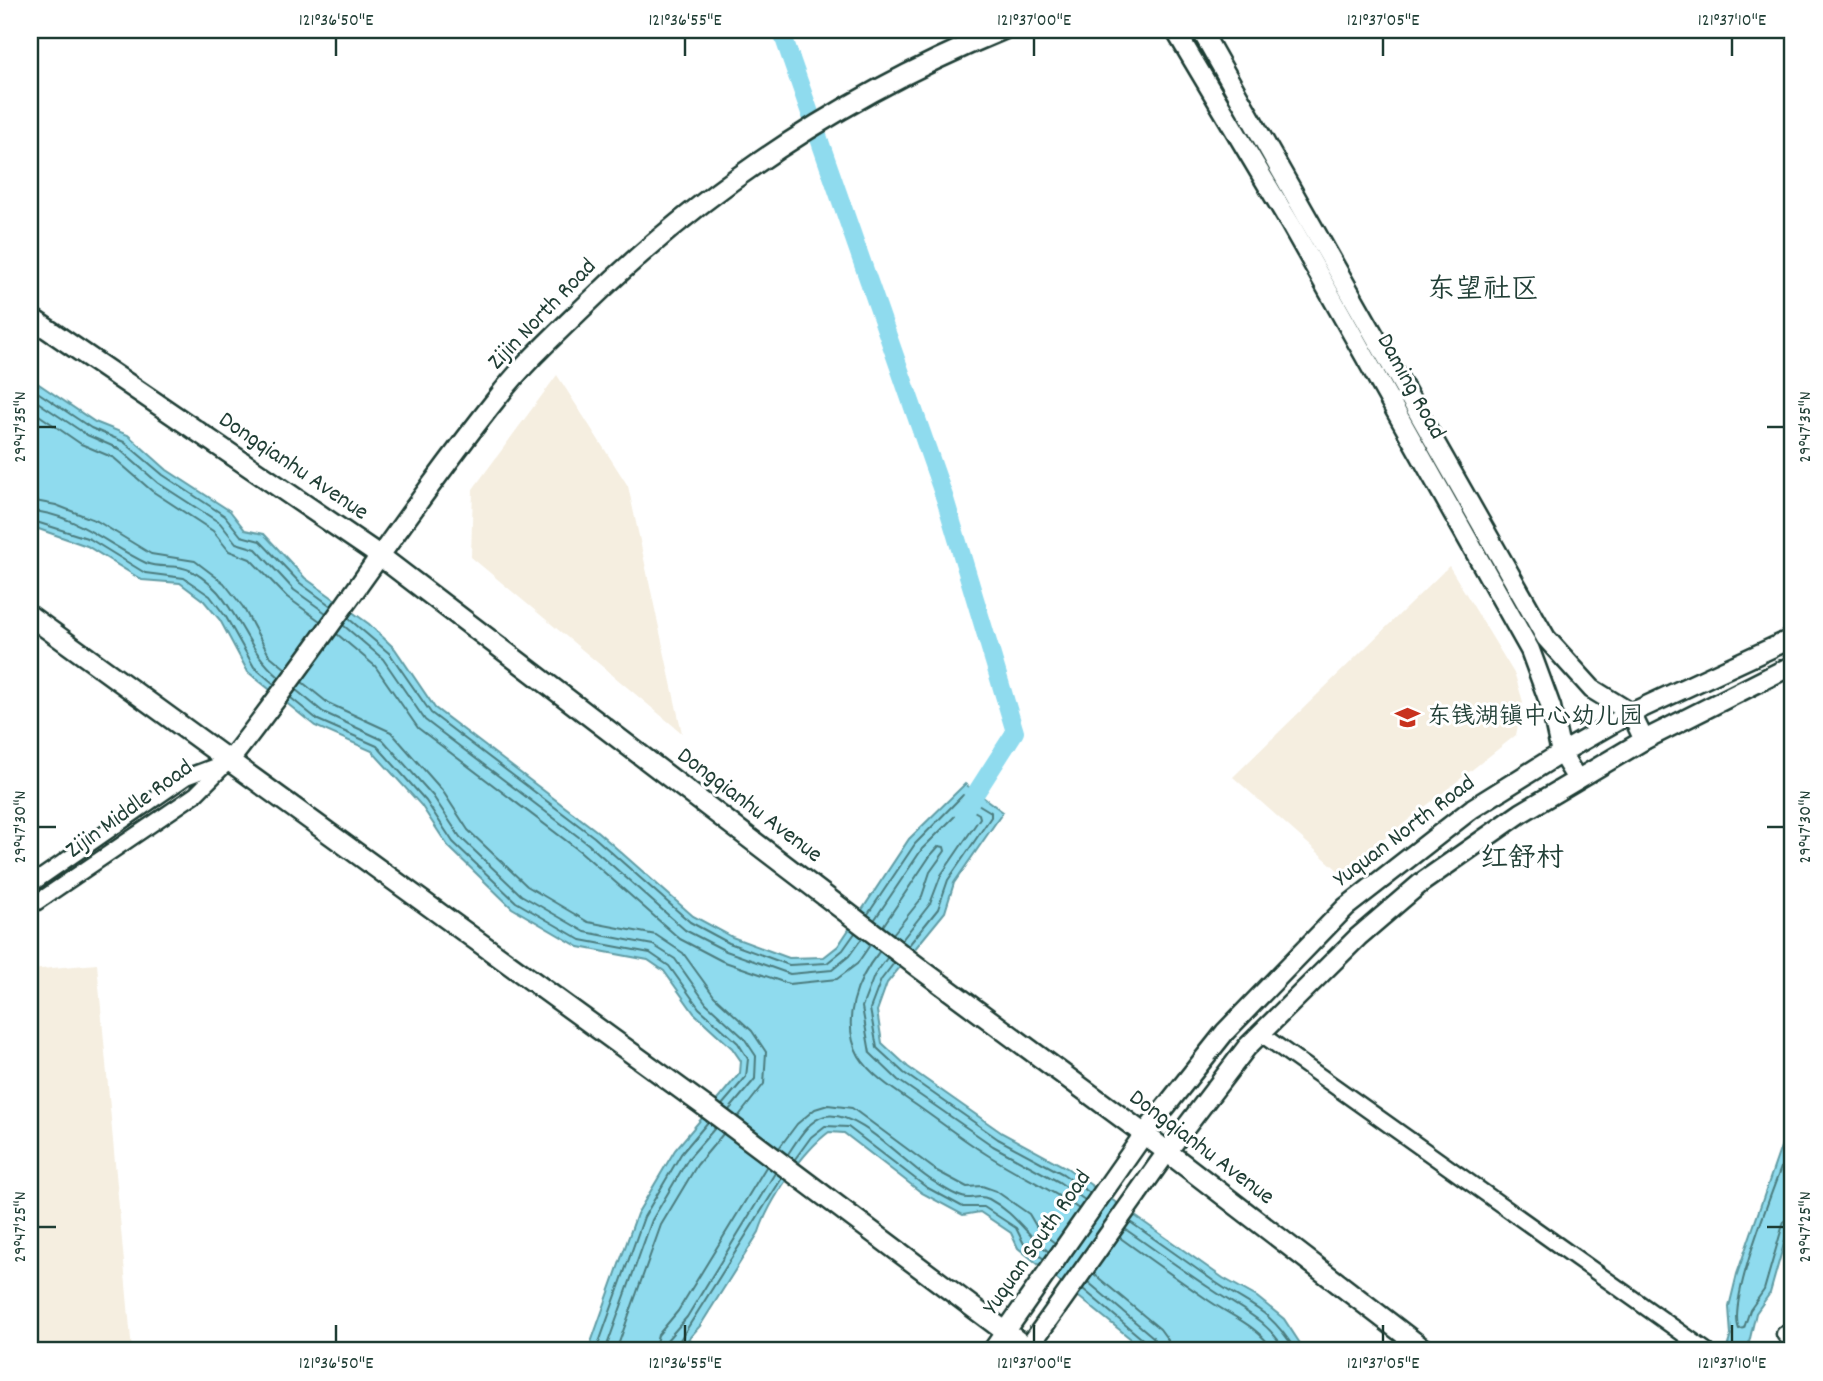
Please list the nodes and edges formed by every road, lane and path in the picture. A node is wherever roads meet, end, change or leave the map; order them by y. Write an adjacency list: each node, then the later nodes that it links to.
1 (1003, 30): 5 (street, Zijin North Road)
2 (1175, 30): 11 (street, Daming Road)
3 (1201, 30): 9 (street, Daming Road)
4 (30, 317): 5 (main road, Dongqianhu Avenue)
5 (380, 556): 12 (street, Zijin North Road); 17 (main road, Dongqianhu Avenue)
6 (30, 616): 12 (main road)
7 (1793, 638): 9 (street, Yuquan North Road)
8 (1793, 665): 10 (street, Yuquan North Road)
9 (1631, 713): 10 (street); 11 (street, Yuquan North Road)
10 (1644, 740): 13 (street, Yuquan North Road)
11 (1561, 753): 13 (street, Daming Road); 17 (street, Yuquan North Road)
12 (230, 760): 14 (street, Zijin Middle Road); 15 (street, Zijin Middle Road); 20 (main road)
13 (1577, 779): 16 (street, Yuquan North Road)
14 (30, 885)
15 (30, 907)
16 (1261, 1034): 18 (street, Yuquan North Road); 24 (street)
17 (1144, 1133): 18 (main road, Dongqianhu Avenue); 19 (street, Yuquan North Road)
18 (1167, 1152): 21 (street, Yuquan North Road); 23 (main road, Dongqianhu Avenue)
19 (1124, 1162): 20 (street, Yuquan South Road)
20 (1005, 1333): 21 (main road); 22 (street, Yuquan South Road)
21 (1028, 1350)
22 (992, 1351)
23 (1426, 1351)
24 (1707, 1351)

